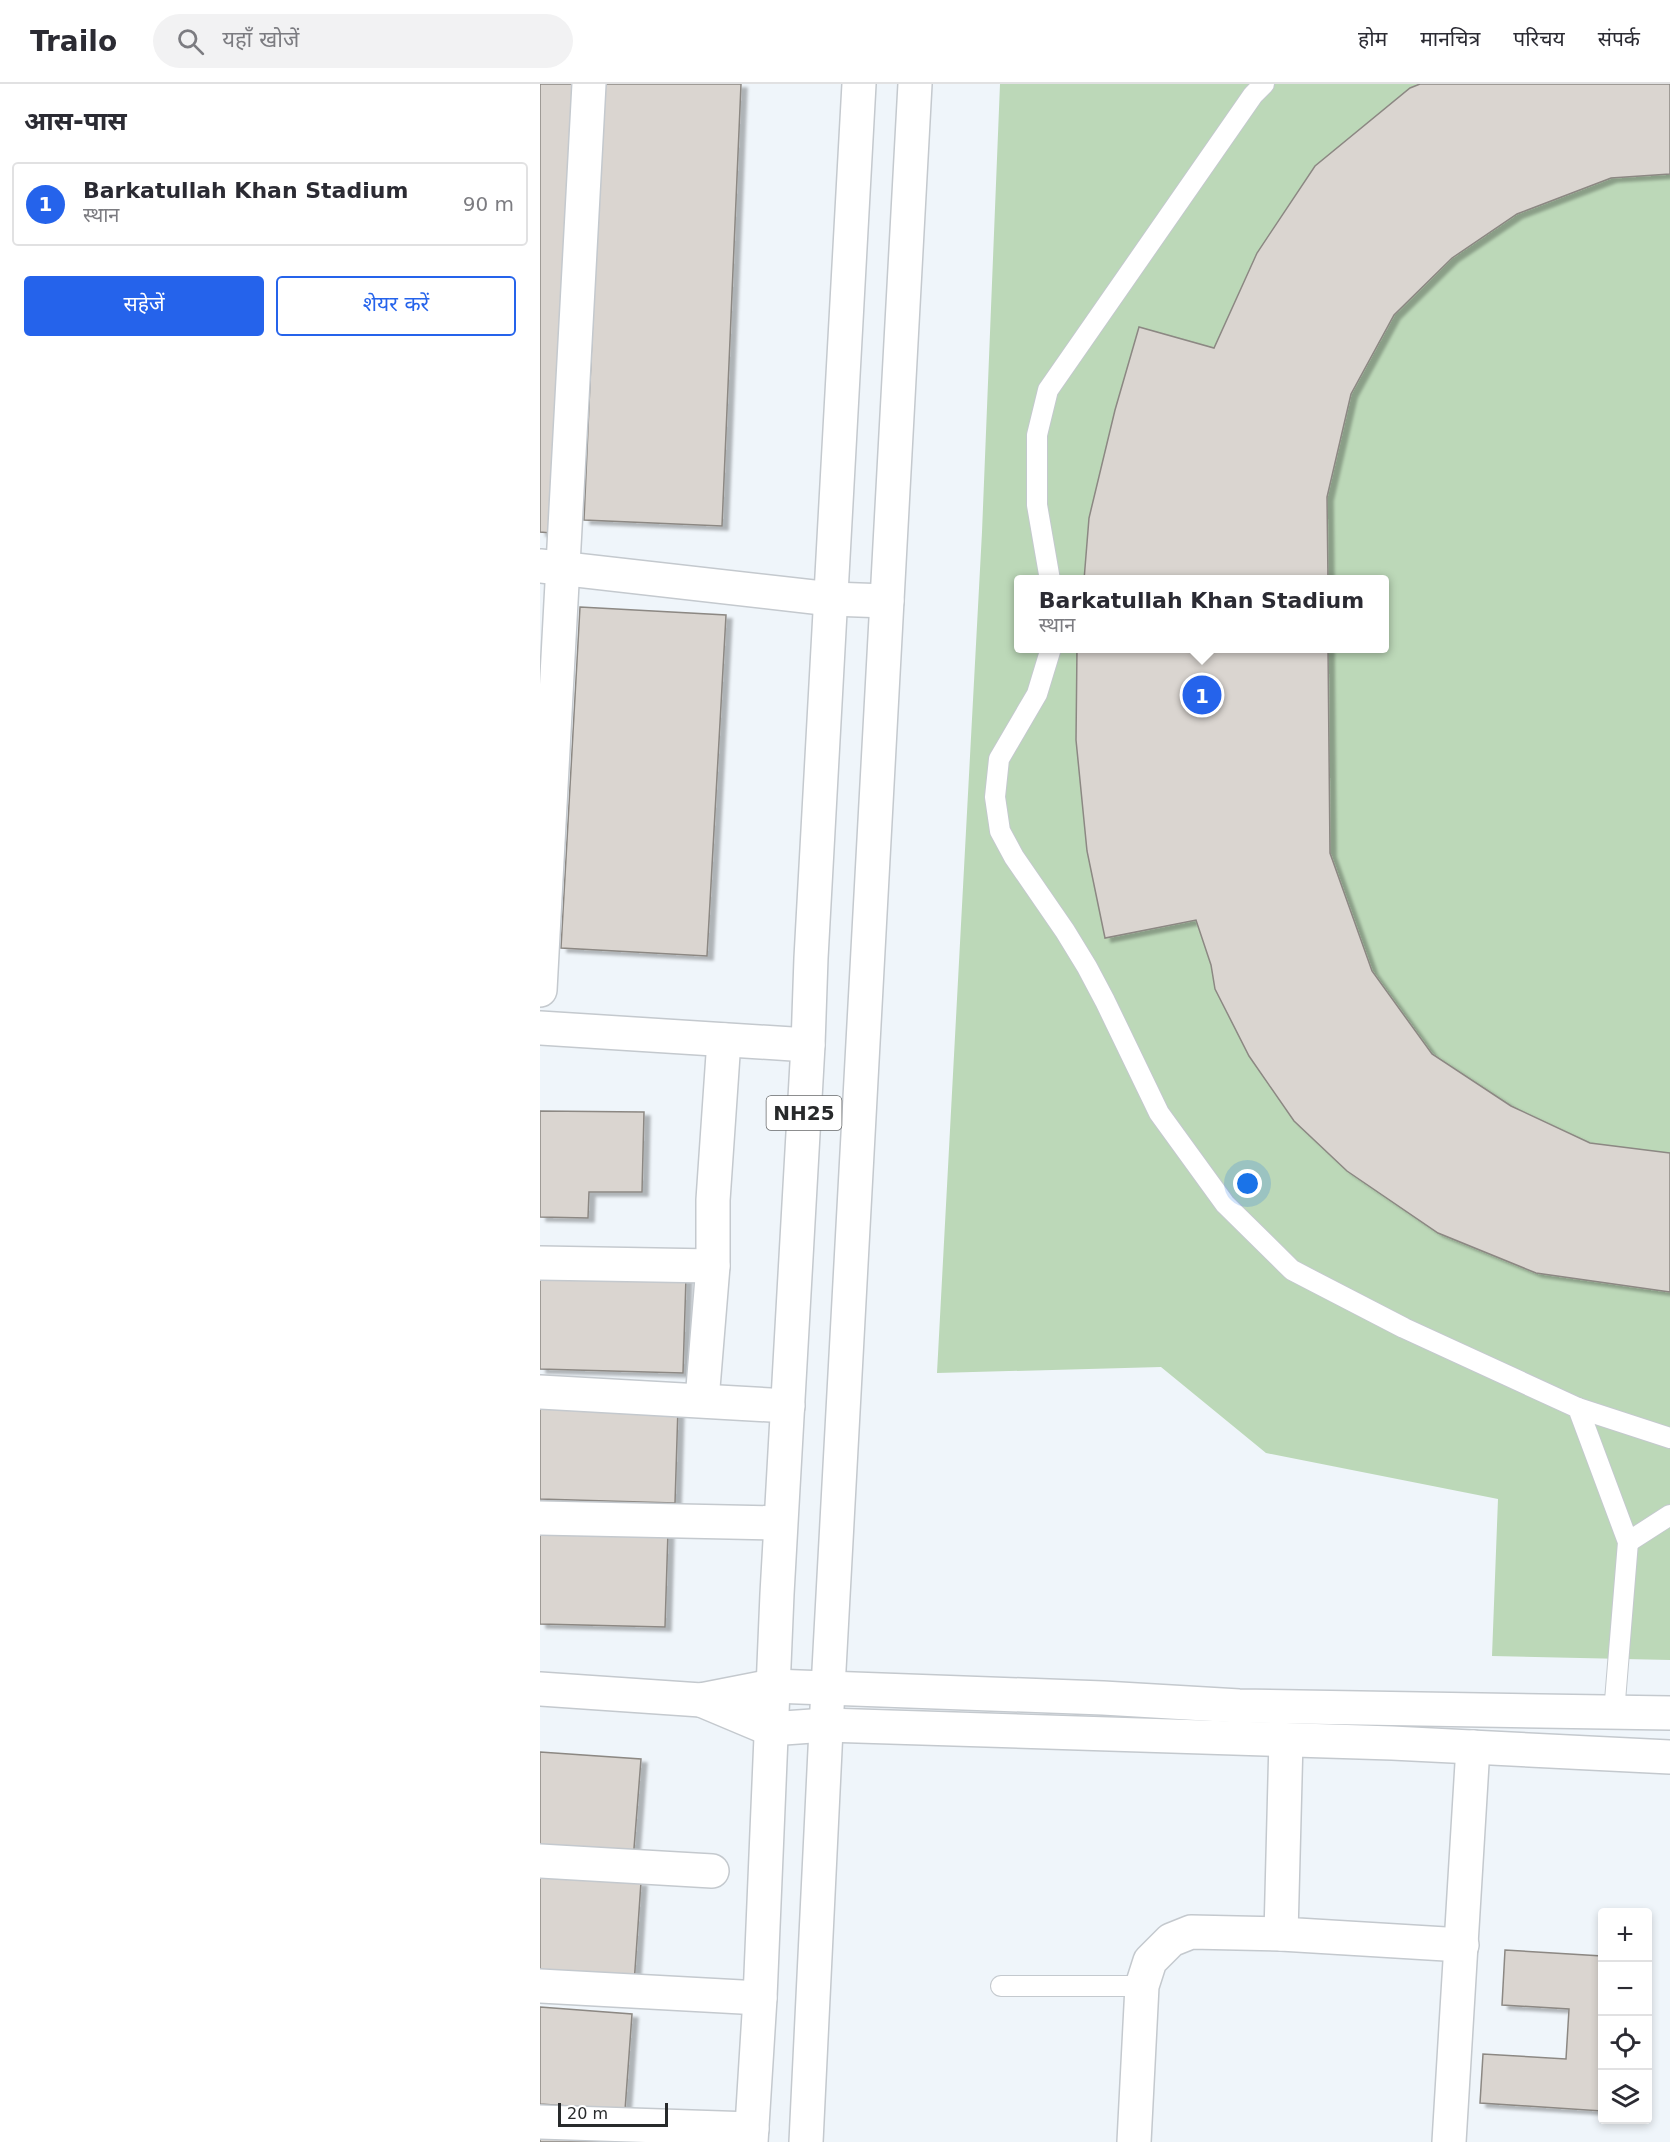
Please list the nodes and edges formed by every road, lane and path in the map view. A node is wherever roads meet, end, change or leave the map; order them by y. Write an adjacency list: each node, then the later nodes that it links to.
1 (589, 84): 5 (street)
2 (859, 84): 7 (street, NH25)
3 (915, 84): 8 (street, NH25)
4 (1264, 84): 6 (lane)
5 (551, 567): 7 (street); 10 (street)
6 (1049, 575)
7 (831, 598): 8 (street); 13 (street, NH25)
8 (887, 601): 26 (street, NH25)
9 (1049, 653): 19 (lane)
10 (540, 990)
11 (540, 1028): 12 (street)
12 (724, 1040): 13 (street); 15 (street)
13 (808, 1045): 18 (street, NH25)
14 (540, 1263): 15 (street)
15 (713, 1266): 17 (street)
16 (540, 1392): 17 (street)
17 (702, 1400): 18 (street)
18 (788, 1406): 23 (street, NH25)
19 (1578, 1408): 20 (lane); 24 (lane)
20 (1670, 1438)
21 (1670, 1515): 24 (lane)
22 (540, 1518): 23 (street)
23 (780, 1523): 25 (street, NH25)
24 (1628, 1542): 29 (lane)
25 (772, 1686): 26 (street); 28 (street); 32 (street, NH25)
26 (828, 1688): 29 (street); 31 (street, NH25)
27 (540, 1689): 28 (street)
28 (701, 1700): 32 (street)
29 (1614, 1713): 30 (street)
30 (1670, 1713)
31 (826, 1725): 32 (street); 33 (street); 46 (street, NH25)
32 (770, 1729): 43 (street, NH25)
33 (1286, 1740): 34 (street); 38 (street)
34 (1473, 1747): 35 (street); 39 (street)
35 (1670, 1757)
36 (540, 1861): 37 (street)
37 (711, 1870)
38 (1281, 1934): 39 (street); 42 (street)
39 (1462, 1946): 48 (street)
40 (540, 1986): 43 (street)
41 (1001, 1986): 42 (lane)
42 (1142, 1986): 47 (street)
43 (760, 1998): 45 (street, NH25)
44 (540, 2122): 45 (street)
45 (751, 2135)
46 (806, 2142)
47 (1134, 2142)
48 (1449, 2142)

